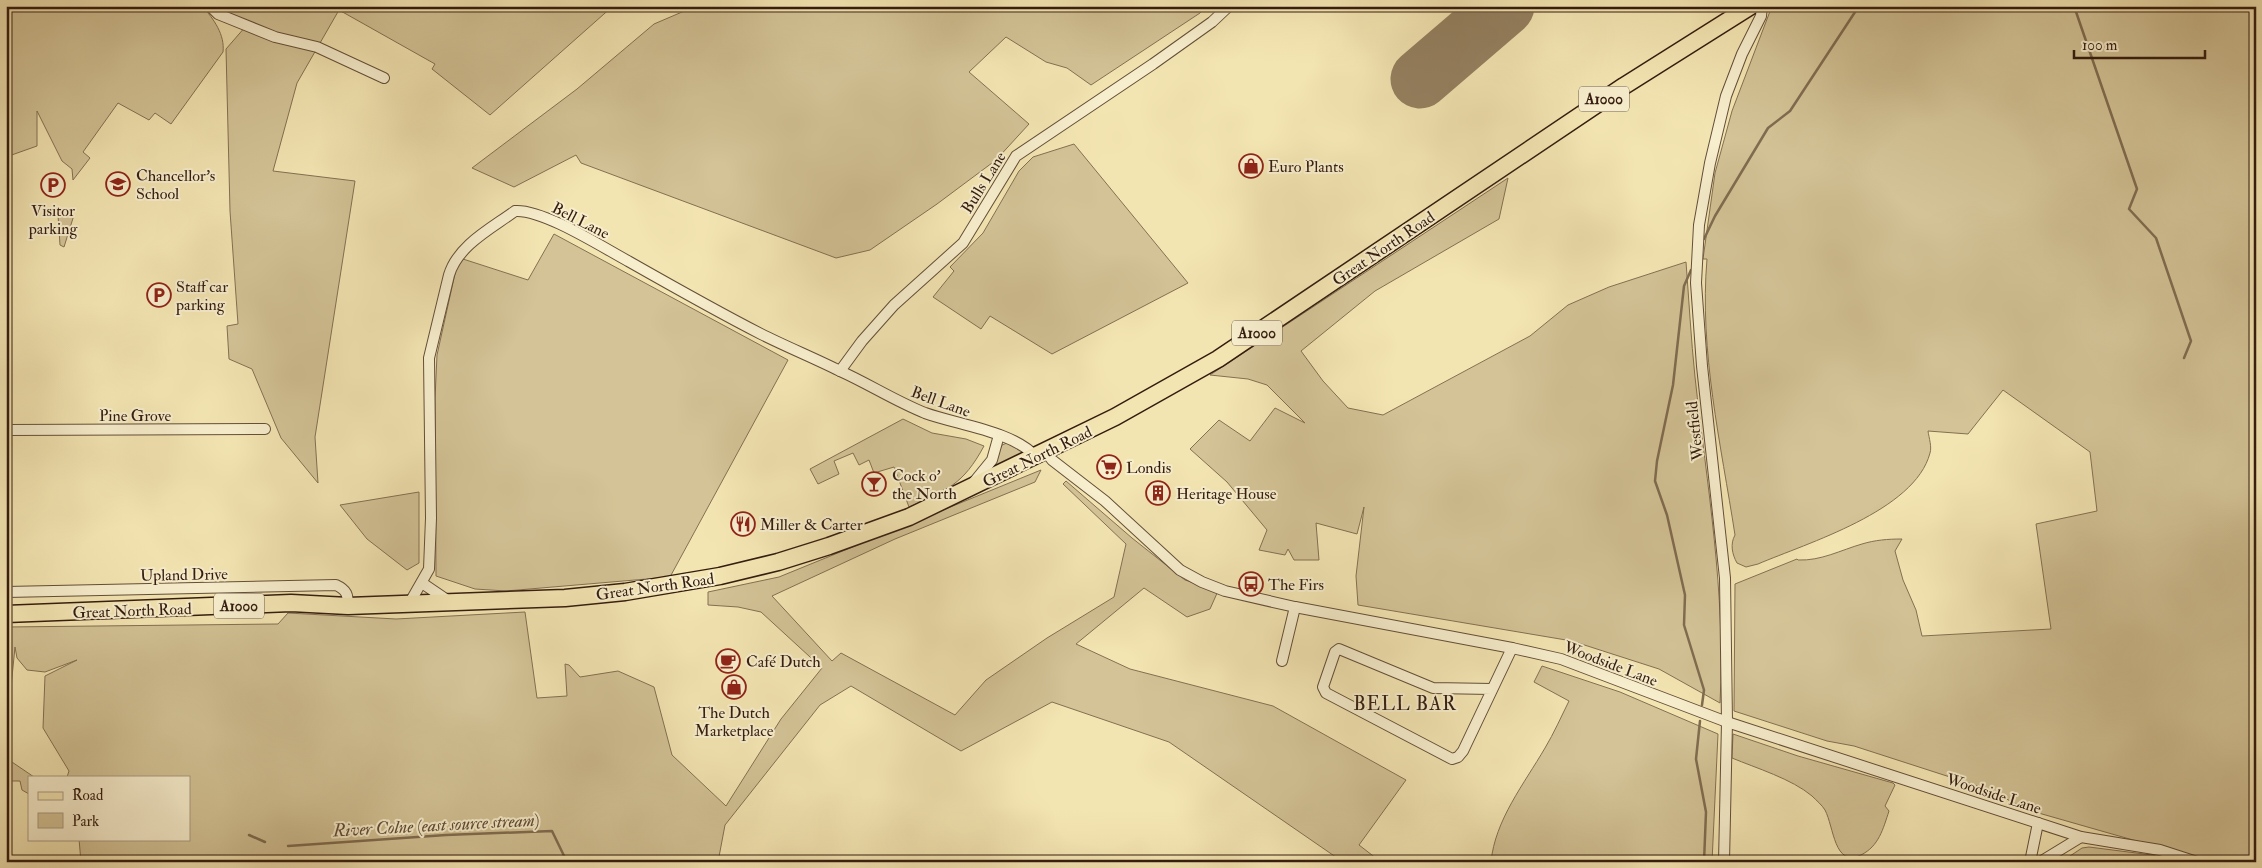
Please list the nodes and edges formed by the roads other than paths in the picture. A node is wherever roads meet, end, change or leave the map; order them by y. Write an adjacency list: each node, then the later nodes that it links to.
1 (210, 6): 5 (street)
2 (1229, 6): 6 (street, Bulls Lane)
3 (1752, 6): 10 (main road, Great North Road / A1000)
4 (1762, 6): 22 (street, Westfield)
5 (384, 78)
6 (840, 371): 9 (street, Bell Lane); 12 (street, Bell Lane)
7 (265, 429): 8 (street, Pine Grove)
8 (6, 430)
9 (999, 435): 10 (street, Bell Lane); 11 (street)
10 (1041, 455): 11 (main road, Great North Road / A1000); 17 (street, Woodside Lane)
11 (969, 490): 14 (main road, Great North Road / A1000)
12 (422, 583): 14 (street); 15 (street, Bell Lane)
13 (6, 592): 16 (street, Upland Drive)
14 (452, 603): 15 (main road, Great North Road / A1000)
15 (409, 604): 16 (main road, Great North Road / A1000)
16 (348, 606): 18 (main road, Great North Road / A1000)
17 (1295, 608): 19 (street, Woodside Lane); 20 (street)
18 (6, 614)
19 (1512, 648): 21 (street); 22 (street, Woodside Lane)
20 (1282, 661)
21 (1492, 689): 21 (street)
22 (1726, 722): 23 (street, Woodside Lane); 25 (street, Westfield)
23 (2038, 823): 24 (street, Woodside Lane); 26 (street)
24 (2081, 838): 27 (street); 28 (street, Woodside Lane)
25 (1724, 862)
26 (2030, 862)
27 (2040, 862)
28 (2197, 862)

